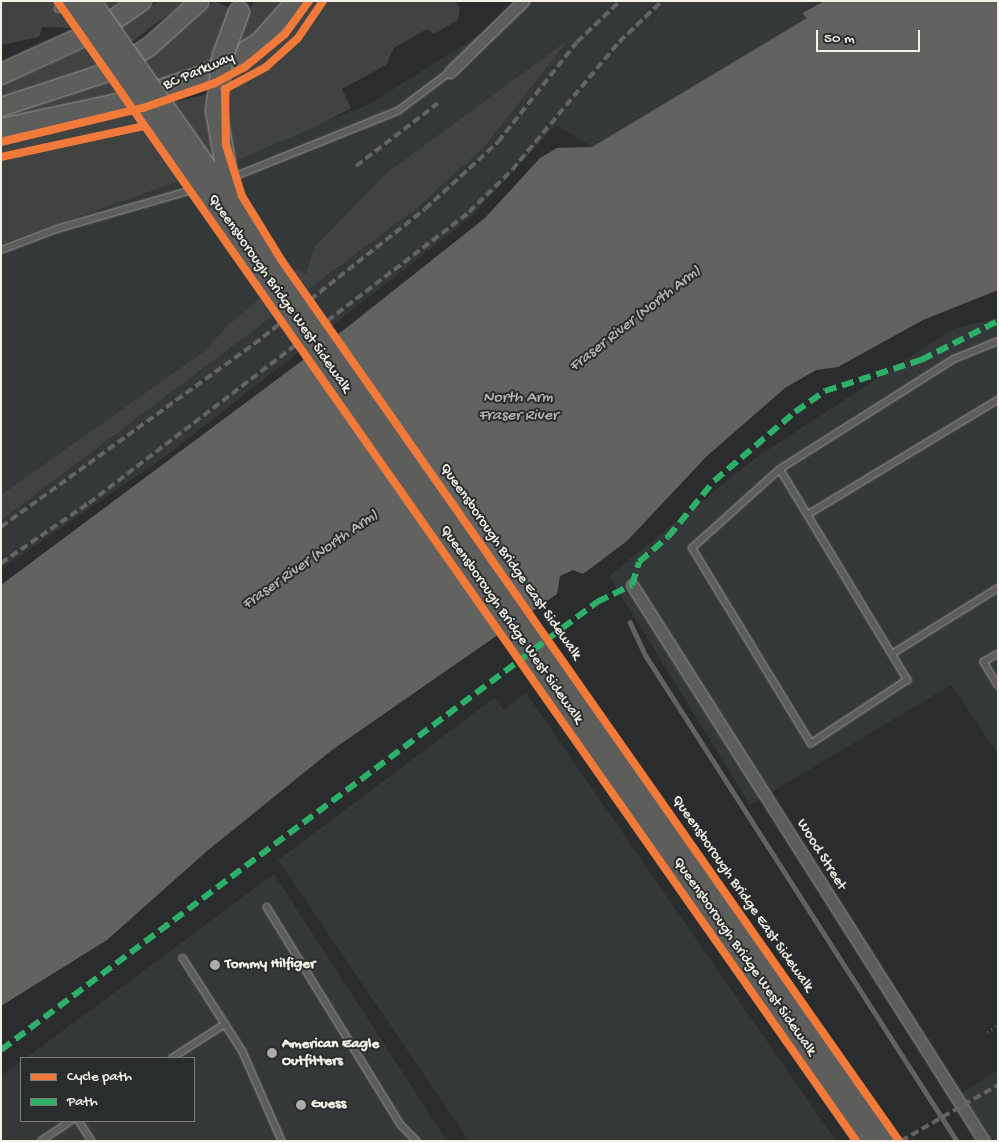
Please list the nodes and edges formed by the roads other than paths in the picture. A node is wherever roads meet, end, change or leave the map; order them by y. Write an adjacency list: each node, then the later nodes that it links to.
1 (90, 1): 13 (highway, bridge)
2 (200, 1): 11 (main road)
3 (296, 1): 12 (main road)
4 (523, 1): 9 (street)
5 (68, 3): 8 (lane); 34 (highway, bridge)
6 (136, 4): 8 (highway)
7 (241, 7): 13 (highway, bridge)
8 (82, 38): 10 (highway)
9 (450, 72): 14 (lane)
10 (1, 74)
11 (1, 107)
12 (1, 128)
13 (235, 209): 35 (highway, bridge)
14 (1, 250)
15 (998, 341): 17 (lane)
16 (998, 400): 18 (lane)
17 (780, 469): 18 (lane); 21 (lane)
18 (807, 515): 21 (lane)
19 (632, 585): 36 (street, Wood Street)
20 (998, 588): 21 (lane)
21 (892, 654)
22 (998, 654): 23 (lane)
23 (998, 685)
24 (267, 907): 33 (lane)
25 (183, 958): 26 (lane)
26 (225, 1024): 27 (lane); 32 (lane)
27 (174, 1057)
28 (70, 1122): 30 (lane)
29 (80, 1122): 31 (lane)
30 (41, 1141)
31 (92, 1141)
32 (282, 1141)
33 (417, 1141)
34 (868, 1141)
35 (886, 1141)
36 (984, 1141)

